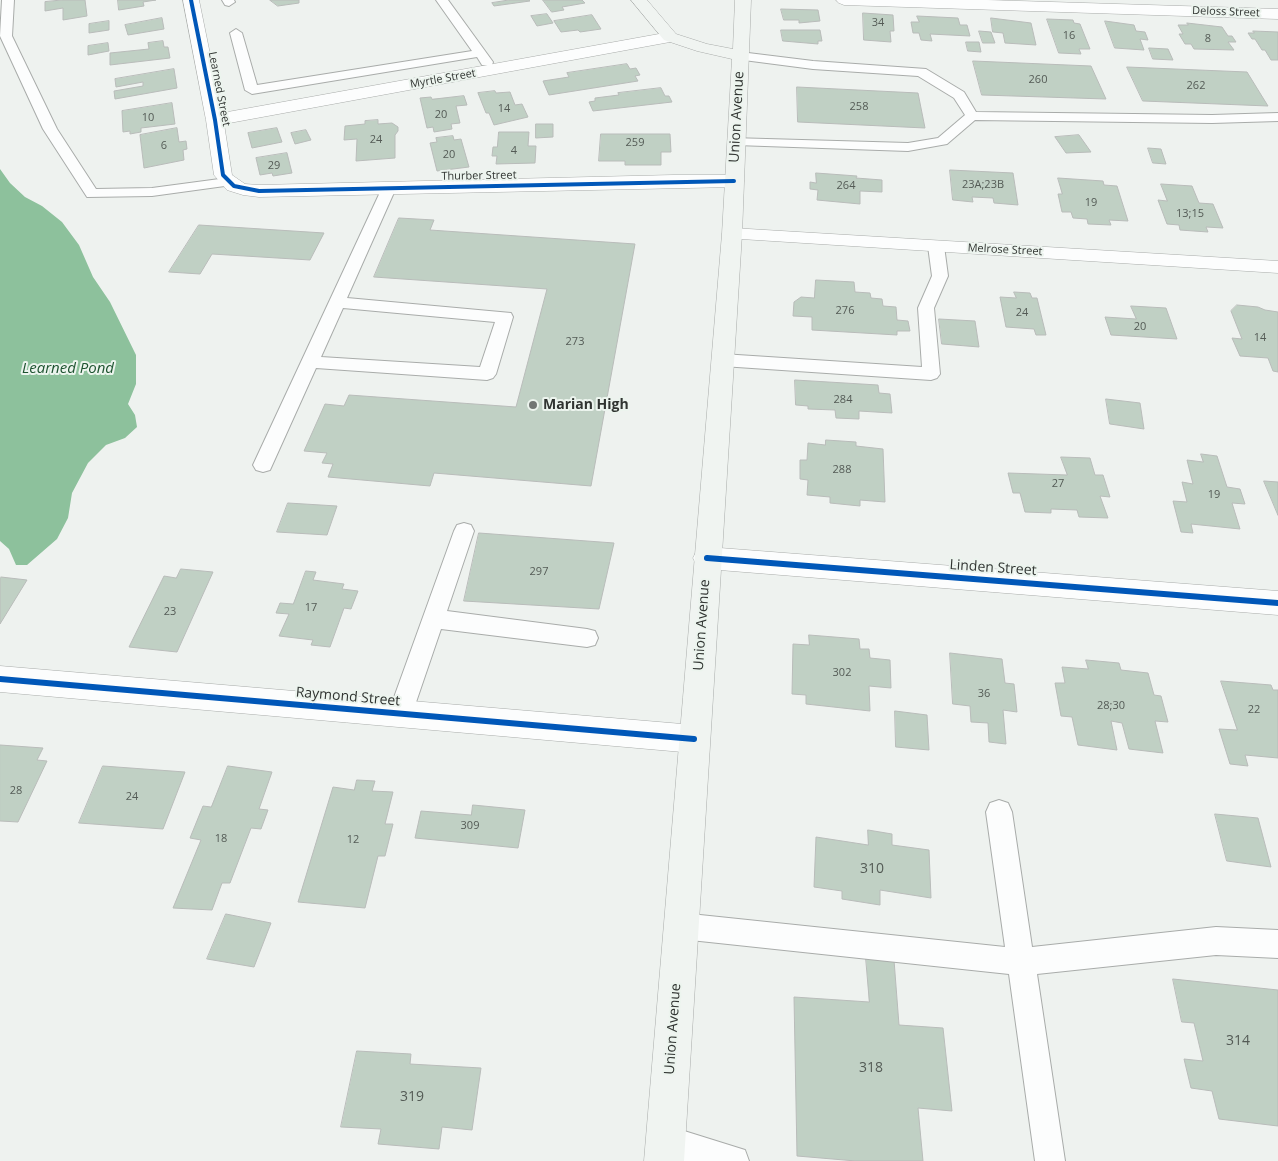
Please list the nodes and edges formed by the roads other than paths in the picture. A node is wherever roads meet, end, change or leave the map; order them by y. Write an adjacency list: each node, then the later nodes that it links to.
1 (8, 0): 19 (lane)
2 (191, 0): 16 (street, Learned Street)
3 (442, 0): 11 (lane)
4 (639, 0): 10 (main road)
5 (743, 0): 12 (main road, Union Avenue)
6 (844, 0): 7 (street, Deloss Street)
7 (907, 1): 8 (street, Deloss Street)
8 (1278, 14)
9 (236, 32): 11 (lane)
10 (670, 37): 12 (main road); 13 (street, Myrtle Street)
11 (481, 53): 13 (lane)
12 (740, 56): 14 (lane); 17 (main road, Union Avenue)
13 (493, 70): 16 (street, Myrtle Street)
14 (972, 116): 15 (lane); 17 (lane)
15 (1278, 117)
16 (215, 120): 19 (street, Learned Street)
17 (736, 141): 18 (main road, Union Avenue)
18 (734, 181): 20 (street, Thurber Street); 21 (main road, Union Avenue)
19 (227, 182): 20 (street, Thurber Street)
20 (389, 188): 24 (lane)
21 (732, 234): 22 (street, Melrose Street); 25 (main road, Union Avenue)
22 (936, 246): 23 (street, Melrose Street); 25 (lane)
23 (1278, 267)
24 (337, 302): 26 (lane); 26 (lane)
25 (722, 360): 29 (main road, Union Avenue)
26 (310, 362): 27 (lane)
27 (264, 465)
28 (464, 531): 31 (lane)
29 (707, 558): 30 (street, Linden Street); 35 (main road, Union Avenue)
30 (1278, 603)
31 (433, 620): 32 (lane); 34 (lane)
32 (587, 638)
33 (0, 679): 34 (street, Raymond Street)
34 (400, 714): 35 (street, Raymond Street)
35 (694, 739): 37 (main road, Union Avenue)
36 (999, 812): 39 (lane)
37 (681, 926): 39 (lane); 40 (main road, Union Avenue)
38 (1278, 944): 39 (lane)
39 (1021, 962): 42 (lane)
40 (664, 1151): 41 (lane)
41 (734, 1161)
42 (1050, 1161)

